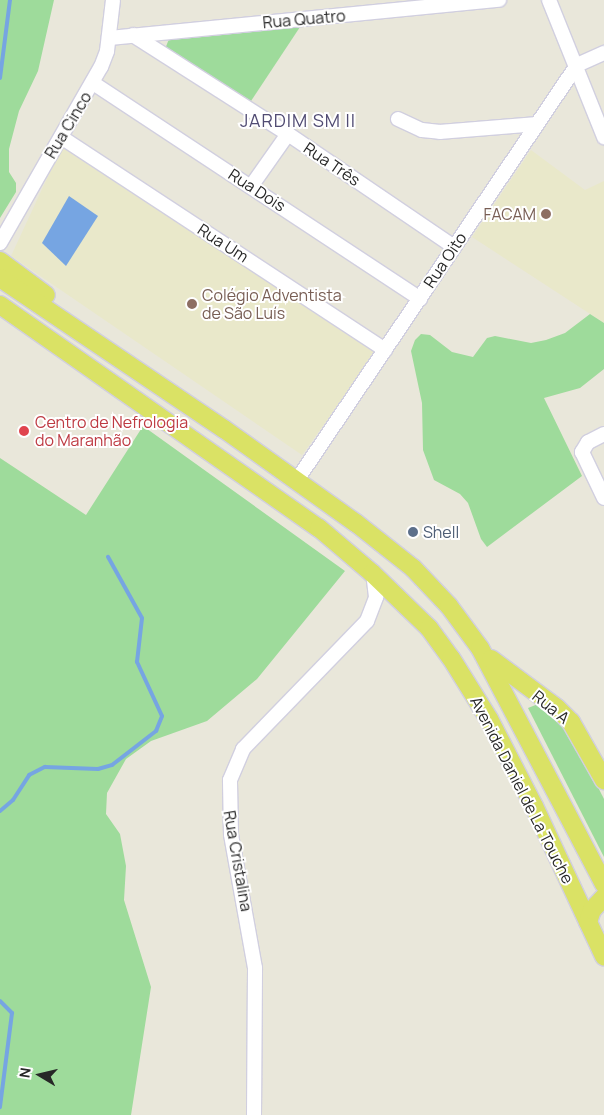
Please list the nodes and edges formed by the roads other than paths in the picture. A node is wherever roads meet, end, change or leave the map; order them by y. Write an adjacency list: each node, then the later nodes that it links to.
1 (113, 0): 5 (street, Rua Cinco)
2 (499, 0): 4 (street, Rua Quatro)
3 (549, 0): 7 (street)
4 (133, 34): 5 (street, Rua Quatro); 11 (street, Rua Três)
5 (109, 38): 8 (street, Rua Cinco)
6 (604, 53): 7 (street)
7 (577, 65): 10 (street, Rua Oito); 13 (street)
8 (93, 84): 12 (street, Rua Cinco); 14 (street, Rua Dois)
9 (398, 119): 10 (street)
10 (537, 124): 16 (street, Rua Oito)
11 (288, 134): 14 (street); 16 (street, Rua Três)
12 (61, 137): 15 (street, Rua Cinco); 22 (street, Rua Um)
13 (604, 138)
14 (252, 186): 19 (street, Rua Dois)
15 (0, 243)
16 (454, 247): 19 (street, Rua Oito)
17 (0, 261): 24 (main road)
18 (0, 278): 24 (main road, Avenida Daniel de La Touche)
19 (420, 299): 22 (street, Rua Oito)
20 (0, 306): 23 (main road, Avenida Daniel de La Touche)
21 (0, 314): 23 (main road)
22 (385, 350): 26 (street, Rua Oito)
23 (64, 351): 28 (main road, Avenida Daniel de La Touche)
24 (148, 376): 26 (main road, Avenida Daniel de La Touche)
25 (604, 434): 27 (street)
26 (297, 480): 29 (main road, Avenida Daniel de La Touche)
27 (604, 498)
28 (372, 573): 33 (main road, Avenida Daniel de La Touche); 35 (street, Rua Cristalina)
29 (480, 648): 30 (main road, Rua A); 31 (main road, Avenida Daniel de La Touche)
30 (604, 780)
31 (604, 884)
32 (604, 897): 33 (main road)
33 (588, 922): 34 (main road, Avenida Daniel de La Touche)
34 (604, 956)
35 (254, 1115)

